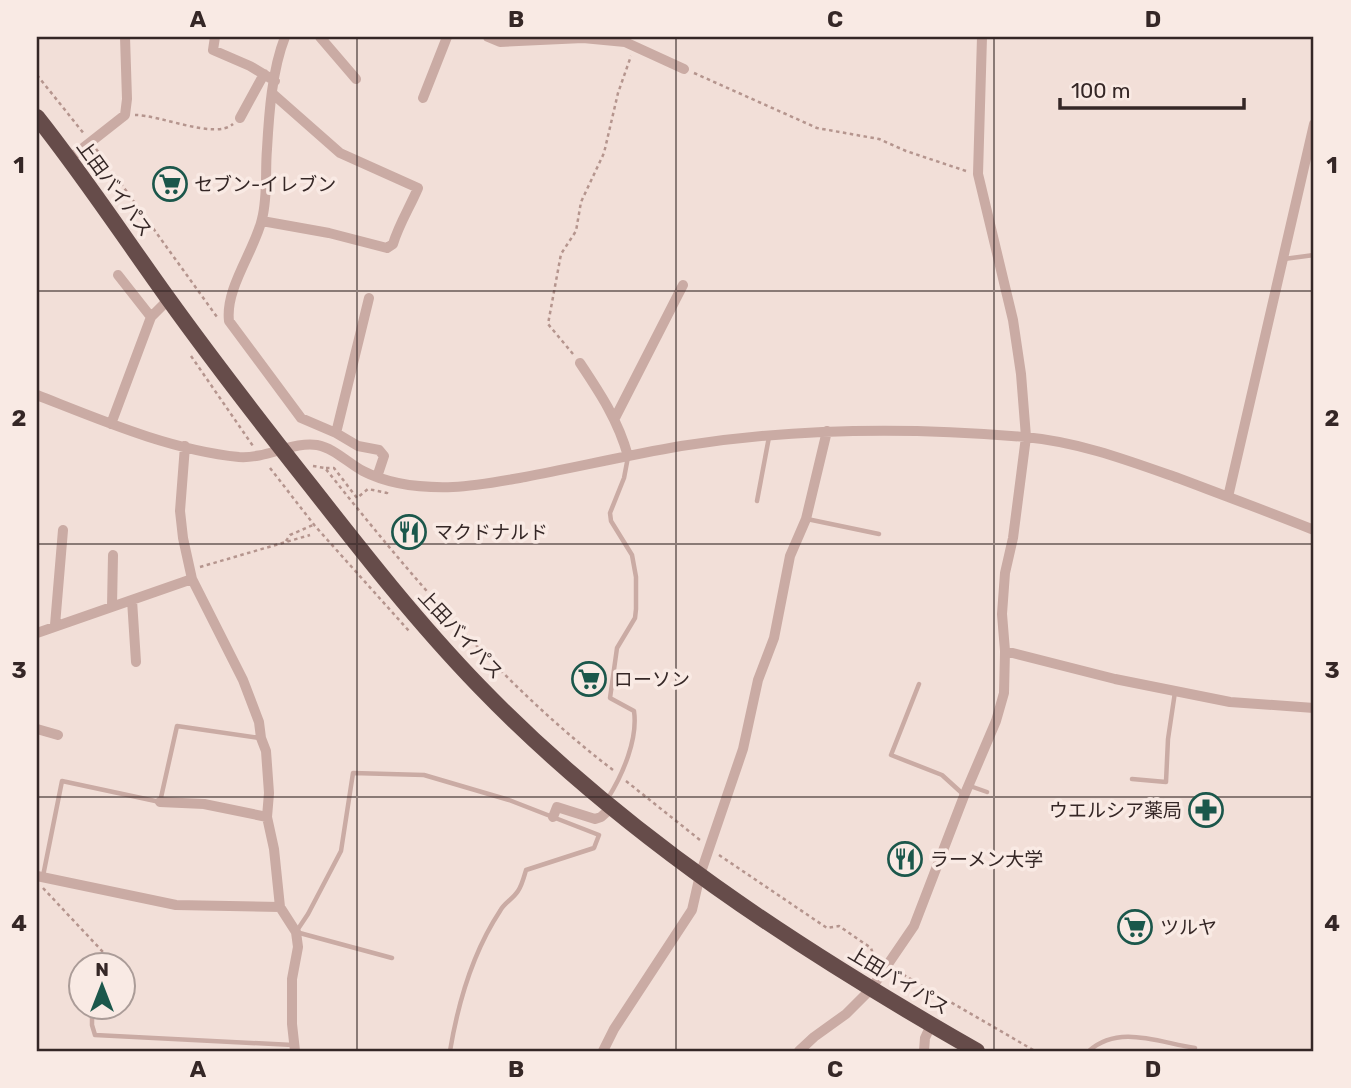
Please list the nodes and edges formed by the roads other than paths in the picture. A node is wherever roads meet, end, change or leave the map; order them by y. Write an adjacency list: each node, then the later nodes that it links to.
1 (124, 37): 17 (street)
2 (215, 37): 9 (street)
3 (285, 37): 11 (street)
4 (320, 37): 10 (street)
5 (447, 37): 13 (street)
6 (488, 37): 8 (street)
7 (982, 37): 33 (street)
8 (684, 69)
9 (264, 74): 11 (street); 15 (street)
10 (356, 79)
11 (275, 81): 12 (street)
12 (273, 94): 18 (street); 18 (street)
13 (423, 98)
14 (37, 117): 17 (highway, 上田バイパス)
15 (240, 118)
16 (1314, 124): 20 (street)
17 (69, 159): 24 (highway, 上田バイパス)
18 (262, 221): 31 (street)
19 (1314, 255): 20 (lane)
20 (1284, 259): 38 (street)
21 (118, 275): 25 (street)
22 (683, 285): 28 (street)
23 (369, 298): 31 (street)
24 (169, 299): 25 (street); 35 (highway, 上田バイパス)
25 (151, 317): 29 (street)
26 (580, 363): 28 (street)
27 (37, 396): 29 (street)
28 (615, 418): 36 (street)
29 (111, 424): 34 (street)
30 (827, 431): 32 (street); 33 (street); 40 (street)
31 (336, 433): 37 (street)
32 (770, 435): 36 (street); 39 (lane)
33 (1026, 437): 38 (street); 50 (street)
34 (185, 446): 35 (street); 45 (street)
35 (289, 449): 37 (street); 62 (highway, 上田バイパス)
36 (628, 456): 37 (street); 62 (lane)
37 (377, 477)
38 (1228, 497): 42 (street)
39 (757, 501)
40 (806, 519): 43 (lane); 65 (street)
41 (63, 530): 48 (street)
42 (1314, 530)
43 (879, 534)
44 (113, 555): 47 (street)
45 (191, 575): 46 (street); 57 (street)
46 (132, 600): 47 (street); 51 (street)
47 (111, 606): 48 (street)
48 (55, 625): 49 (street)
49 (37, 633)
50 (1005, 651): 53 (street); 59 (street)
51 (136, 662)
52 (919, 684): 59 (lane)
53 (1175, 691): 54 (street); 58 (lane)
54 (1314, 708)
55 (37, 729): 56 (street)
56 (58, 735)
57 (261, 738): 61 (lane); 63 (street)
58 (1132, 779)
59 (967, 790): 60 (lane); 70 (street)
60 (987, 792)
61 (160, 803): 63 (street); 66 (lane)
62 (607, 805): 64 (street); 65 (highway, 上田バイパス)
63 (267, 817): 67 (street)
64 (553, 817): 68 (lane); 75 (lane)
65 (700, 875): 70 (highway, 上田バイパス); 76 (street)
66 (40, 877): 67 (street)
67 (279, 907): 68 (street)
68 (296, 932): 69 (lane); 73 (street)
69 (391, 958)
70 (871, 989): 72 (highway, 上田バイパス); 77 (street)
71 (92, 1021): 73 (lane)
72 (931, 1025): 78 (street); 79 (highway, 上田バイパス)
73 (294, 1048)
74 (1195, 1048): 80 (lane)
75 (450, 1051)
76 (603, 1051)
77 (799, 1051)
78 (924, 1051)
79 (977, 1051)
80 (1089, 1051)

